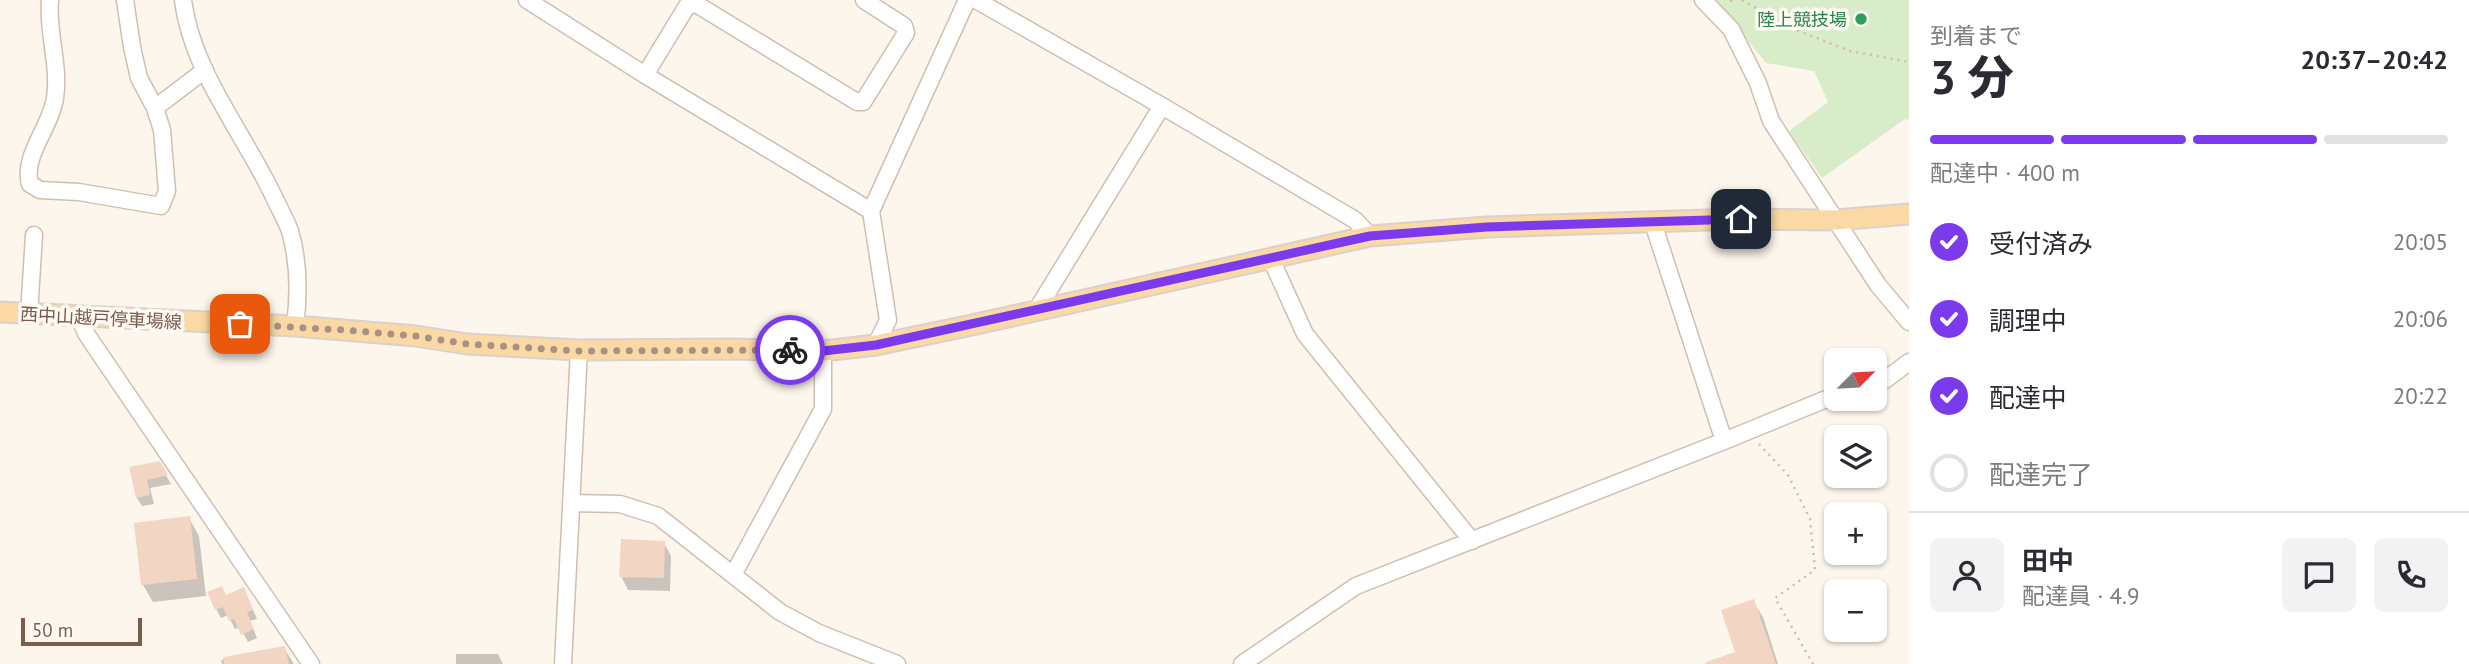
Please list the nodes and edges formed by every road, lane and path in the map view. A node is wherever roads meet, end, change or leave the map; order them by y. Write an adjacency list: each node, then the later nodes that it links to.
1 (50, 0): 14 (street)
2 (125, 0): 14 (street)
3 (183, 0): 11 (street)
4 (527, 0): 12 (street)
5 (864, 0): 12 (street)
6 (967, 0): 15 (street)
7 (976, 0): 13 (street)
8 (1703, 0): 17 (street)
9 (1742, 0): 10 (path)
10 (1909, 62)
11 (205, 70): 14 (street); 27 (street)
12 (645, 75): 15 (street)
13 (1162, 106): 20 (street); 23 (street)
14 (155, 108)
15 (871, 211): 28 (street)
16 (1909, 214): 17 (main road, 西中山越戸停車場線)
17 (1835, 220): 18 (main road, 西中山越戸停車場線); 26 (street)
18 (1653, 223): 20 (main road, 西中山越戸停車場線); 34 (street)
19 (34, 235): 24 (street)
20 (1370, 236): 21 (main road, 西中山越戸停車場線)
21 (1271, 259): 23 (main road, 西中山越戸停車場線); 36 (street)
22 (0, 312): 24 (main road, 西中山越戸停車場線)
23 (1036, 312): 28 (main road, 西中山越戸停車場線)
24 (29, 314): 25 (main road, 西中山越戸停車場線)
25 (78, 316): 27 (main road, 西中山越戸停車場線); 38 (street)
26 (1909, 322)
27 (295, 326): 29 (main road, 西中山越戸停車場線)
28 (876, 345): 30 (main road, 西中山越戸停車場線)
29 (579, 351): 30 (main road, 西中山越戸停車場線); 35 (street)
30 (823, 351): 37 (street)
31 (1909, 362): 32 (street)
32 (1887, 378)
33 (1824, 400): 34 (street)
34 (1724, 442): 36 (street); 42 (path)
35 (571, 503): 37 (street); 39 (street)
36 (1472, 541): 41 (street)
37 (733, 575): 40 (street)
38 (311, 664)
39 (563, 664)
40 (897, 664)
41 (1242, 664)
42 (1813, 664)

